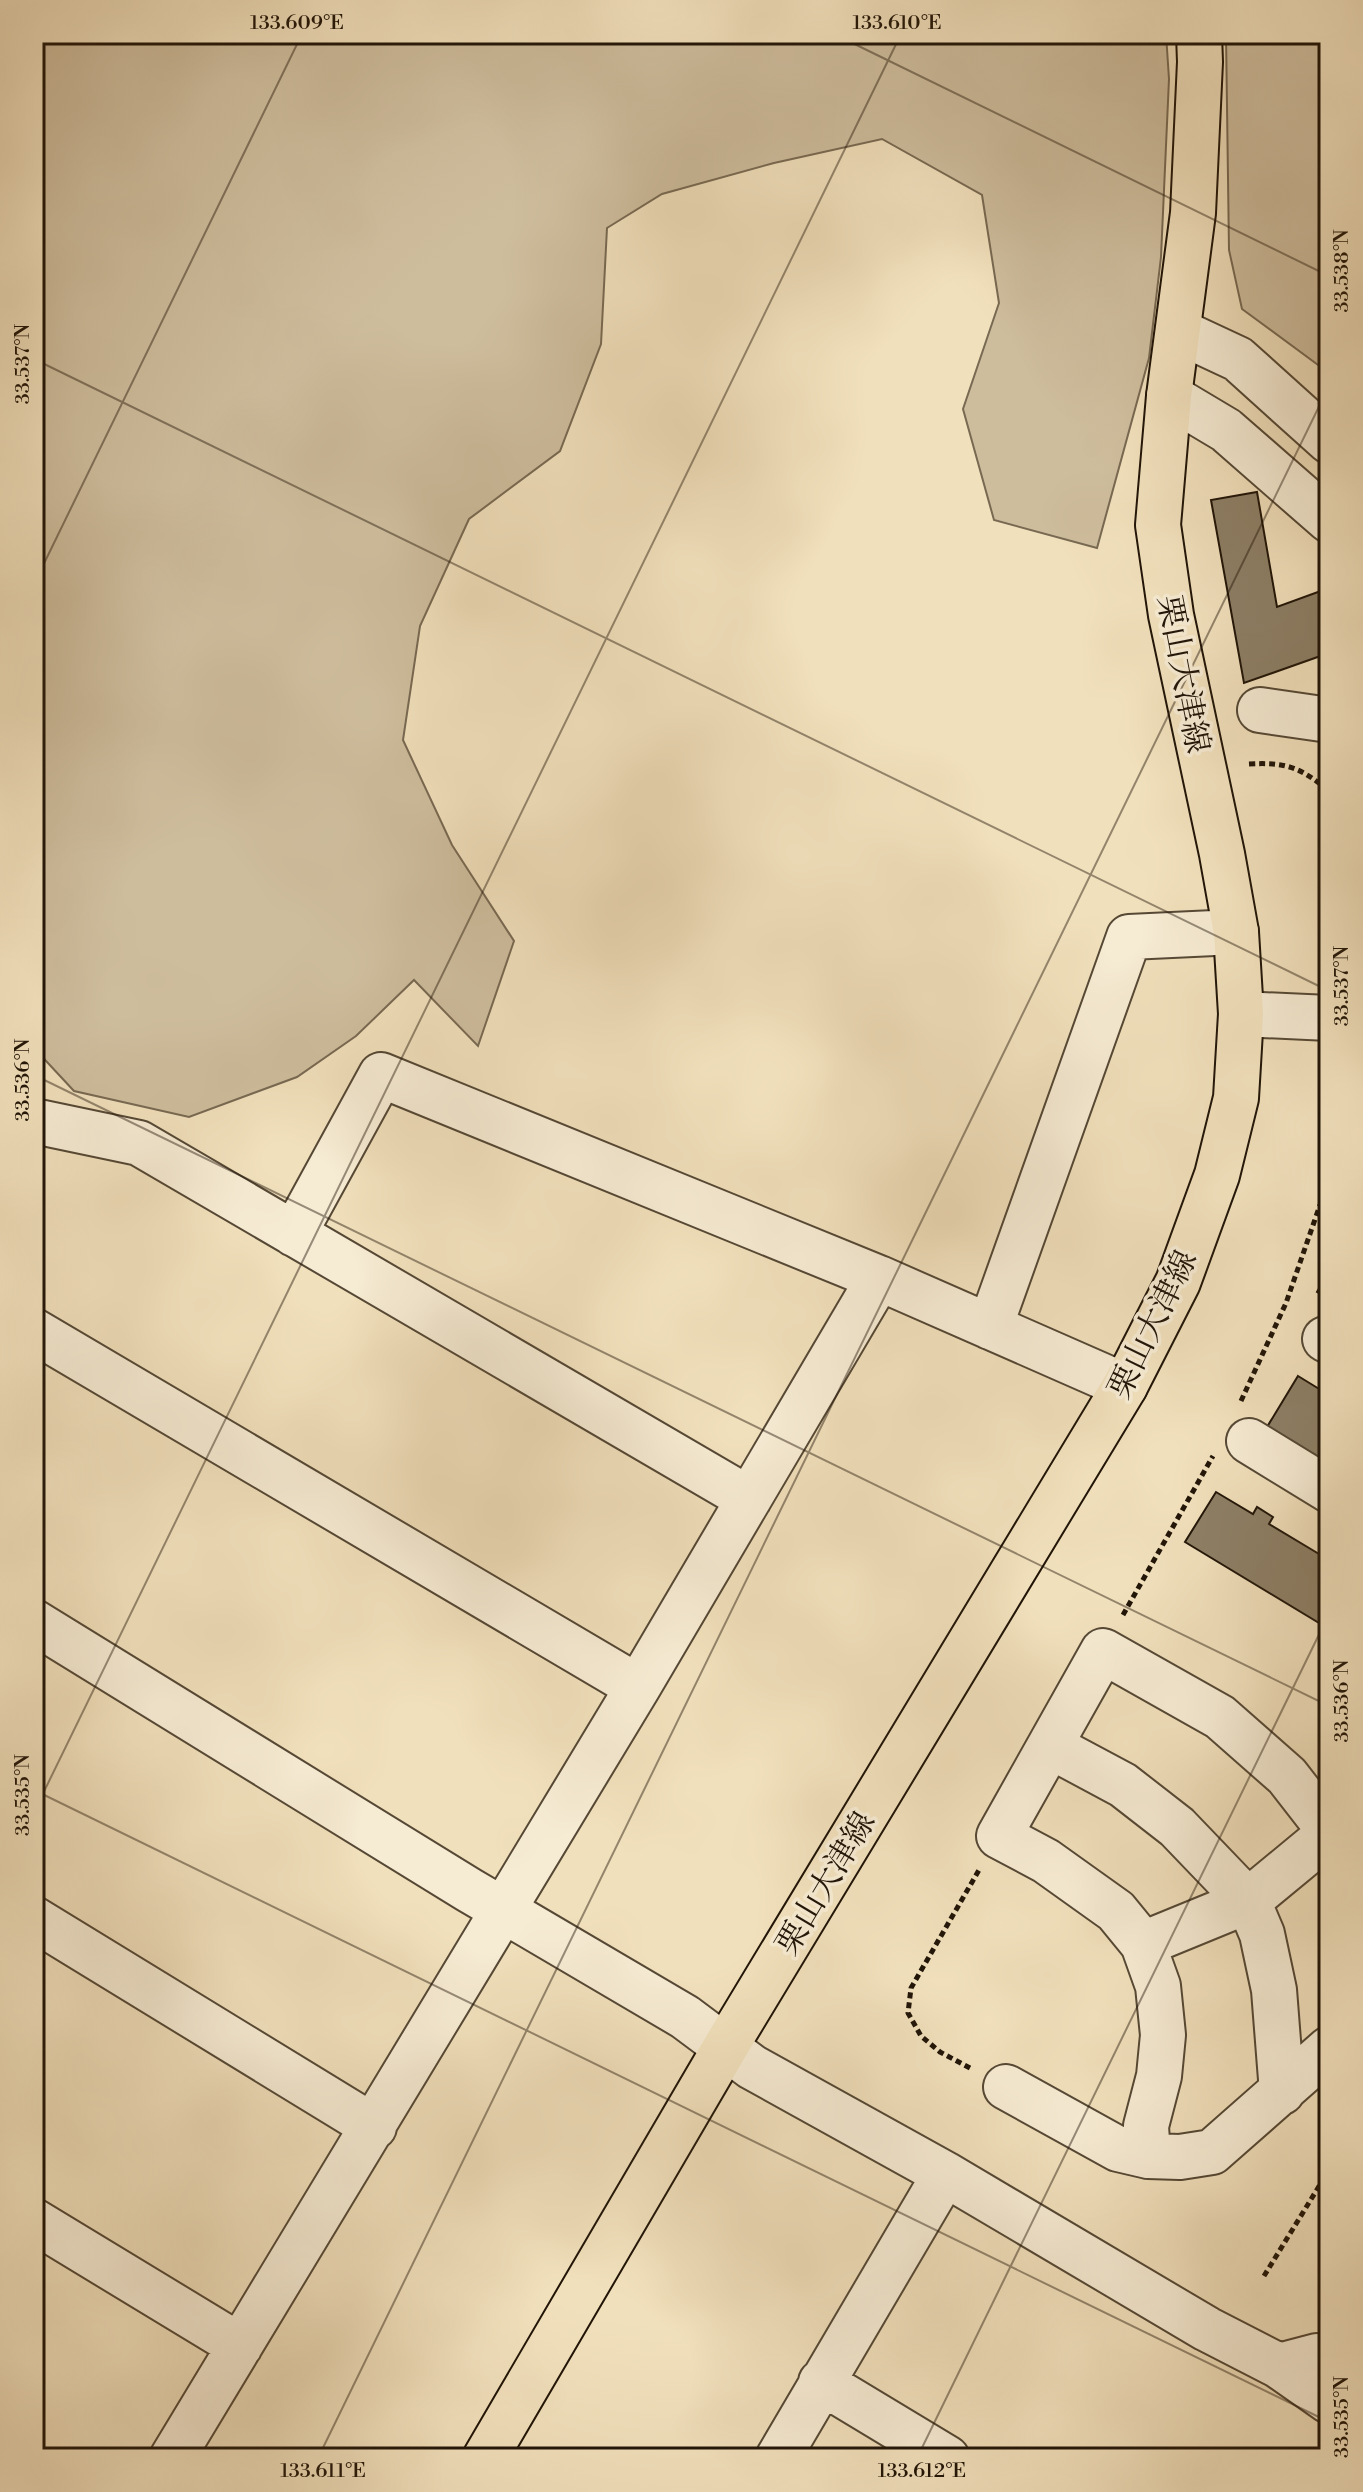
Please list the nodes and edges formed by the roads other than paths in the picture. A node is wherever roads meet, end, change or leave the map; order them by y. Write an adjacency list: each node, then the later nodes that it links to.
1 (1199, 34): 2 (main road, 栗山大津線)
2 (1178, 331): 3 (main road, 栗山大津線); 4 (street)
3 (1169, 396): 5 (street); 8 (main road, 栗山大津線)
4 (1329, 441)
5 (1329, 520)
6 (1260, 710): 7 (street)
7 (1329, 720)
8 (1236, 932): 9 (main road, 栗山大津線); 14 (street)
9 (1241, 1014): 10 (street); 16 (main road, 栗山大津線)
10 (1329, 1018)
11 (34, 1121): 12 (street)
12 (294, 1234): 13 (street); 19 (street)
13 (879, 1278): 14 (street); 19 (street)
14 (990, 1327): 16 (street)
15 (34, 1331): 21 (street)
16 (1125, 1386): 28 (main road, 栗山大津線)
17 (1249, 1441): 18 (street)
18 (1329, 1490)
19 (749, 1499): 21 (street)
20 (34, 1622): 25 (street)
21 (638, 1687): 25 (street)
22 (1050, 1746): 23 (street); 24 (street); 27 (street)
23 (1329, 1832): 24 (street)
24 (1248, 1901): 27 (street); 31 (street)
25 (503, 1909): 28 (street); 32 (street)
26 (34, 1919): 32 (street)
27 (1143, 1944): 33 (street)
28 (726, 2046): 34 (street); 42 (main road, 栗山大津線)
29 (1329, 2049): 31 (street)
30 (1006, 2087): 33 (street)
31 (1282, 2092): 33 (street)
32 (374, 2127): 36 (street)
33 (1148, 2156)
34 (945, 2174): 38 (street); 39 (street)
35 (34, 2221): 36 (street)
36 (240, 2346): 41 (street)
37 (1329, 2358): 38 (street)
38 (1279, 2366): 40 (street)
39 (821, 2382): 43 (street); 44 (street)
40 (1329, 2401)
41 (172, 2458)
42 (485, 2458)
43 (778, 2458)
44 (947, 2458)

